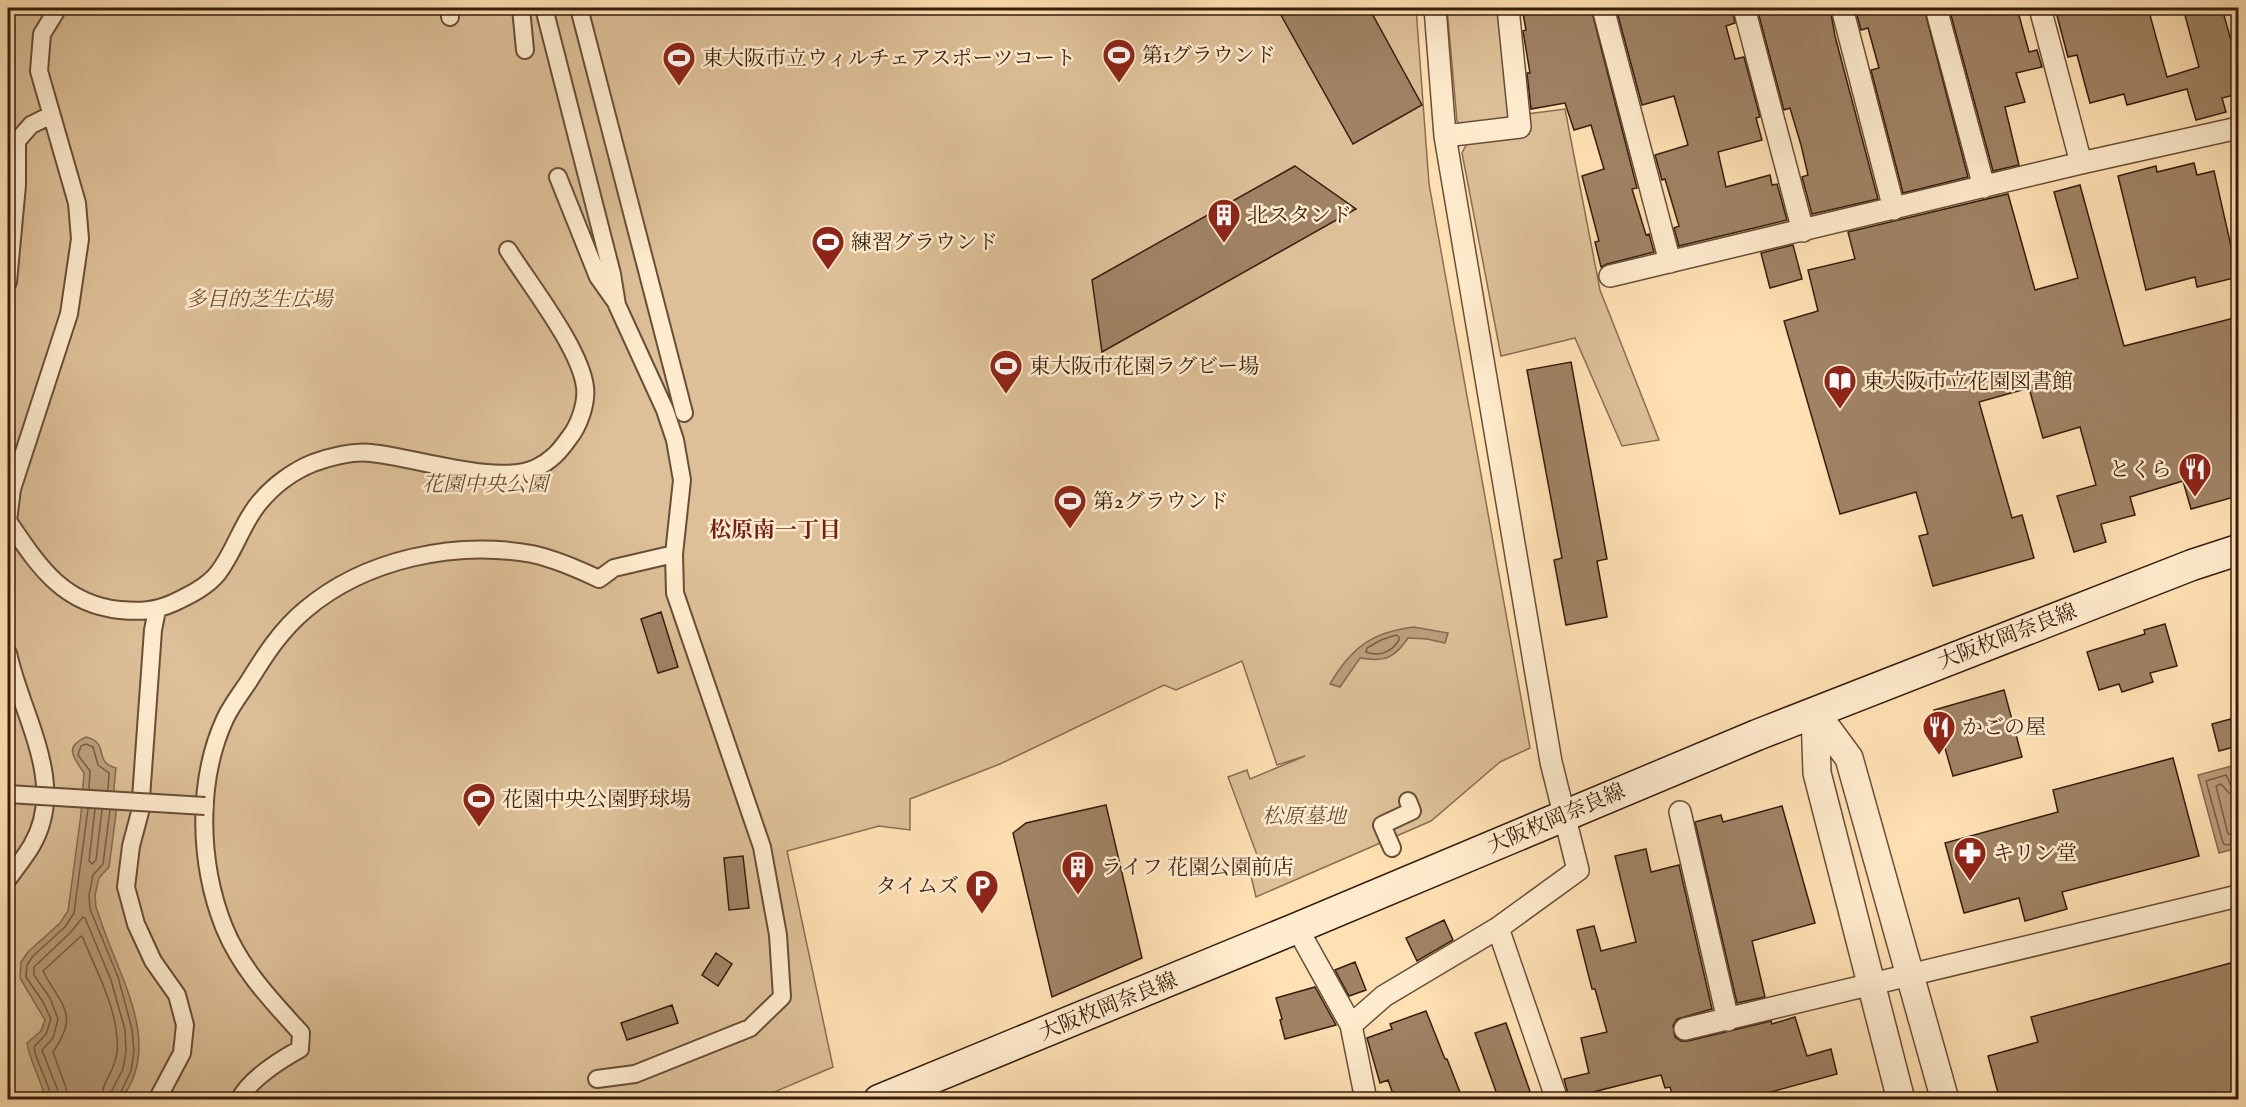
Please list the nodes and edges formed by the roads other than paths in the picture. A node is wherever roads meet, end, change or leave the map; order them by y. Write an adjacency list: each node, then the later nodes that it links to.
1 (58, 8): 13 (street)
2 (521, 8): 12 (street)
3 (544, 8): 25 (street)
4 (579, 8): 26 (street)
5 (1435, 8): 15 (street)
6 (1508, 8): 15 (street)
7 (1603, 8): 22 (street)
8 (1744, 8): 20 (street)
9 (1842, 8): 19 (street)
10 (1936, 8): 18 (street)
11 (2040, 8): 16 (street)
12 (525, 50)
13 (51, 115): 24 (street); 27 (street)
14 (2238, 128): 16 (street)
15 (1445, 136): 38 (street)
16 (2081, 163): 18 (street)
17 (558, 177): 25 (street)
18 (1984, 187): 19 (street)
19 (1894, 209): 20 (street)
20 (1803, 231): 22 (street)
21 (508, 250): 30 (street)
22 (1670, 262): 23 (street)
23 (1610, 276)
24 (8, 282)
25 (617, 305): 29 (street)
26 (684, 412)
27 (8, 522): 30 (street)
28 (2238, 550): 33 (main road, 大阪枚岡奈良線)
29 (674, 554): 36 (street); 49 (street)
30 (157, 610): 50 (street)
31 (8, 653): 32 (street)
32 (13, 686): 40 (street)
33 (1815, 712): 38 (main road, 大阪枚岡奈良線); 44 (street); 45 (street)
34 (8, 794): 36 (street, bridge)
35 (1408, 801): 39 (street)
36 (205, 806): 51 (street)
37 (1680, 812): 46 (street)
38 (1563, 815): 42 (main road, 大阪枚岡奈良線); 43 (street)
39 (1392, 848)
40 (8, 879)
41 (2238, 896): 44 (street)
42 (1297, 928): 47 (street); 52 (main road, 大阪枚岡奈良線)
43 (1498, 928): 47 (street); 54 (street)
44 (1909, 975): 45 (street); 56 (street)
45 (1872, 985): 46 (street); 55 (street)
46 (1728, 1020): 48 (street)
47 (1351, 1025): 53 (street)
48 (1685, 1029)
49 (597, 1079)
50 (157, 1100)
51 (239, 1100)
52 (879, 1100)
53 (1366, 1100)
54 (1557, 1100)
55 (1901, 1100)
56 (1945, 1100)

